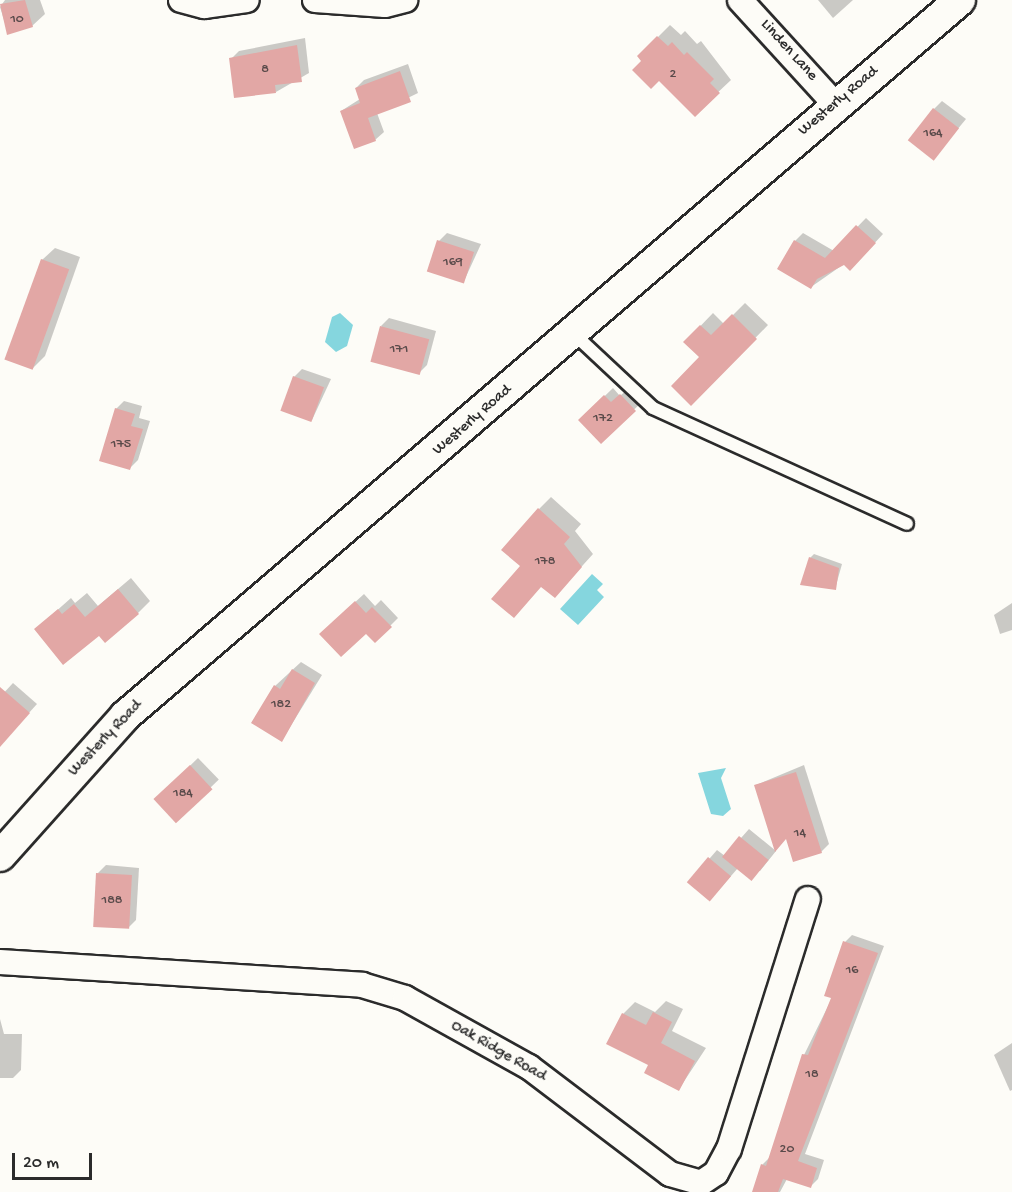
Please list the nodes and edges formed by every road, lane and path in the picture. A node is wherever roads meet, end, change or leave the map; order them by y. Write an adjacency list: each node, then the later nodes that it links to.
1 (181, 0): 2 (street)
2 (247, 0)
3 (315, 0): 4 (street)
4 (405, 0)
5 (740, 0): 7 (street, Linden Lane)
6 (960, 0): 7 (street, Westerly Road)
7 (836, 104): 8 (street, Westerly Road)
8 (574, 334): 9 (lane); 10 (street, Westerly Road)
9 (907, 524)
10 (0, 856)
11 (808, 899): 13 (street, Oak Ridge Road)
12 (0, 962): 13 (street, Oak Ridge Road)
13 (706, 1188)

